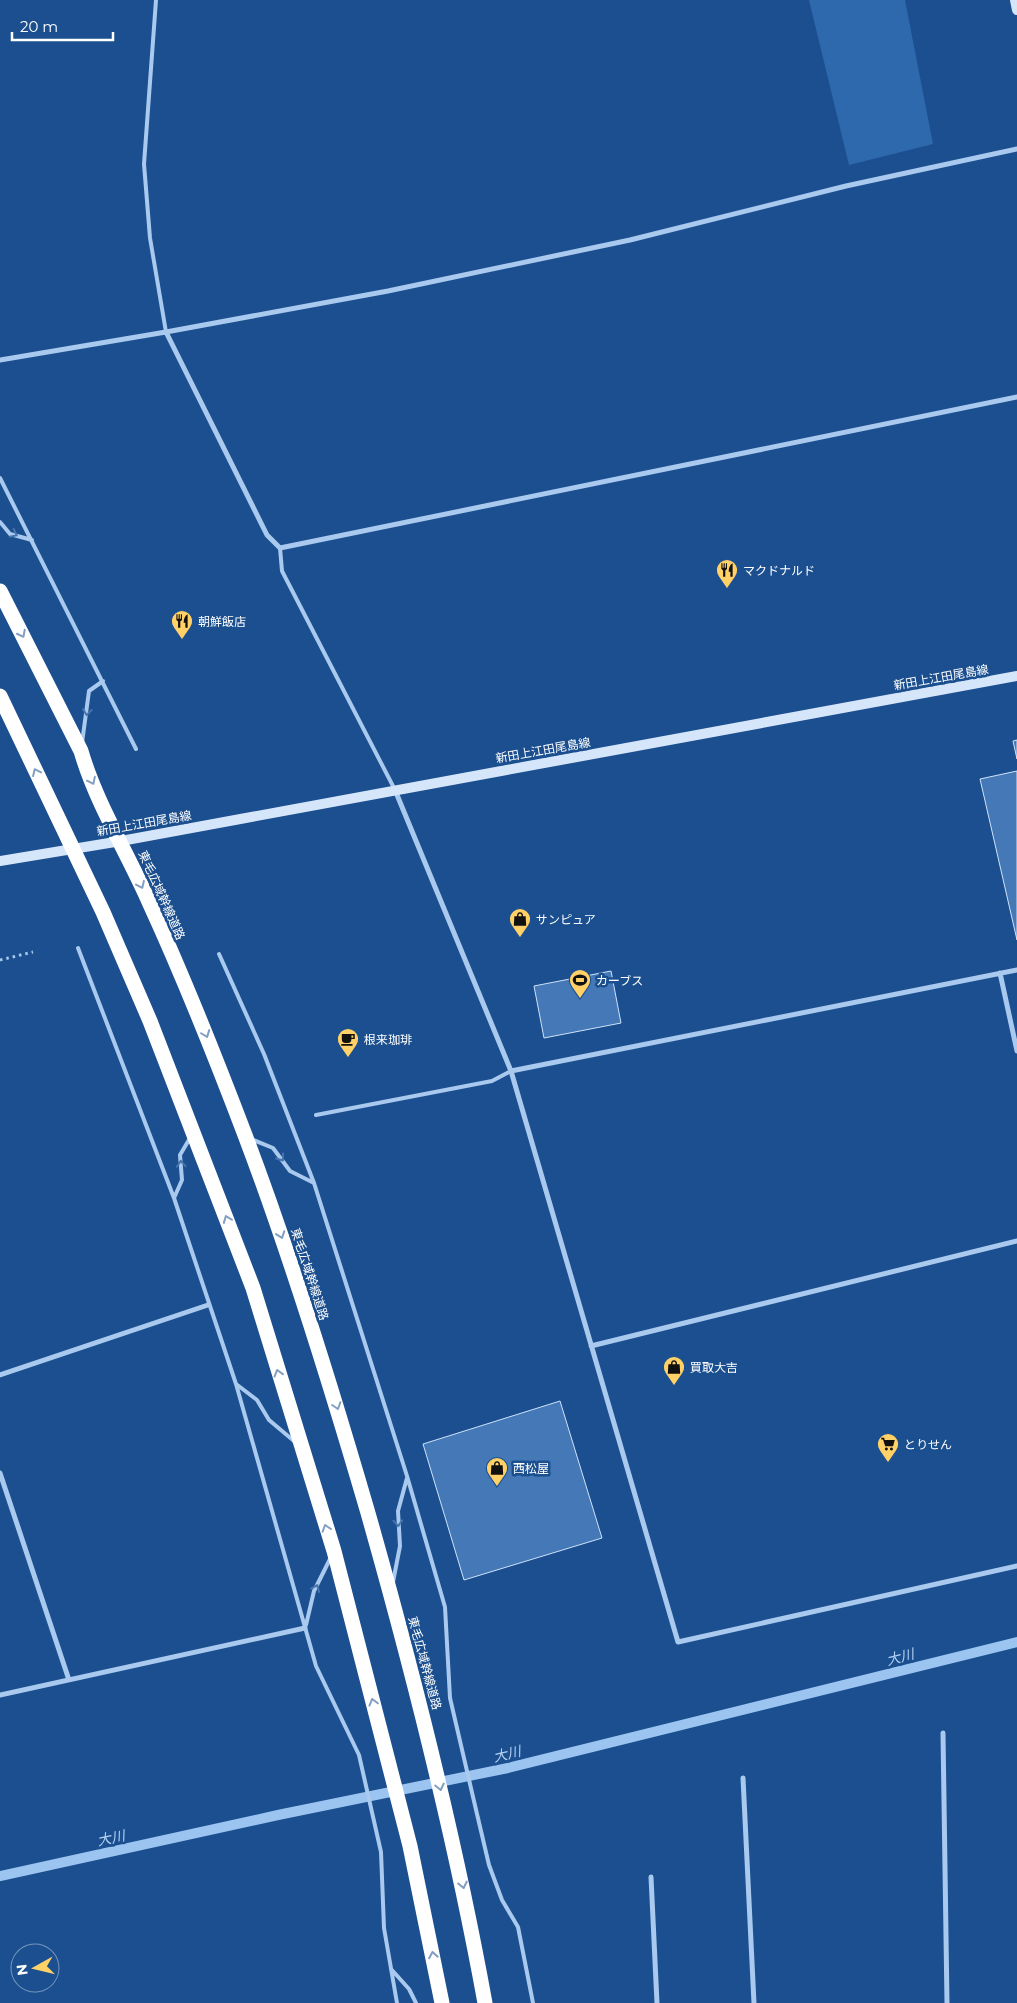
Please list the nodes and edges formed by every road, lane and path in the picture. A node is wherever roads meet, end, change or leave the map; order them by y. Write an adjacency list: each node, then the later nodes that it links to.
1 (156, 0): 5 (lane)
2 (1015, 0): 3 (main road)
3 (1017, 10)
4 (1017, 149): 5 (street)
5 (166, 332): 6 (street); 11 (street)
6 (0, 360)
7 (1017, 397): 11 (street)
8 (0, 478): 10 (lane)
9 (0, 522): 10 (lane, one-way to 10)
10 (32, 541): 14 (lane)
11 (280, 548): 19 (lane)
12 (0, 591): 18 (highway, 東毛広域幹線道路, one-way to 18)
13 (1017, 676): 19 (main road, 新田上江田尾島線)
14 (103, 681): 17 (lane); 18 (lane, one-way to 18)
15 (0, 696): 16 (highway)
16 (4, 710): 21 (highway, one-way to 16)
17 (136, 748)
18 (81, 751): 20 (highway, 東毛広域幹線道路, one-way to 20)
19 (394, 789): 20 (main road, 新田上江田尾島線); 30 (street)
20 (121, 840): 21 (main road, 新田上江田尾島線); 33 (highway, 東毛広域幹線道路, one-way to 33)
21 (73, 848): 22 (main road, 新田上江田尾島線); 32 (highway)
22 (0, 861)
23 (78, 948): 35 (lane)
24 (33, 952): 26 (path)
25 (218, 954): 34 (lane)
26 (0, 960)
27 (1017, 970): 28 (street)
28 (1000, 973): 29 (street); 30 (street)
29 (1017, 1051)
30 (511, 1071): 31 (lane); 38 (street)
31 (316, 1114)
32 (194, 1132): 35 (lane, one-way to 32); 41 (highway, one-way to 32)
33 (246, 1138): 34 (lane, one-way to 34); 46 (highway, 東毛広域幹線道路, one-way to 46)
34 (314, 1182): 43 (lane)
35 (174, 1198): 37 (lane)
36 (1017, 1241): 38 (street)
37 (208, 1305): 39 (street); 40 (lane)
38 (591, 1346): 45 (street)
39 (0, 1374)
40 (236, 1384): 41 (lane); 47 (lane)
41 (300, 1445): 44 (highway, one-way to 41)
42 (0, 1473): 48 (street)
43 (407, 1476): 46 (lane, one-way to 46); 58 (lane)
44 (334, 1551): 47 (lane, one-way to 44); 56 (highway, one-way to 44)
45 (1017, 1566)
46 (391, 1594): 57 (highway, 東毛広域幹線道路, one-way to 57)
47 (305, 1628): 48 (street); 53 (lane)
48 (69, 1680): 49 (street)
49 (0, 1696)
50 (943, 1733): 61 (street)
51 (743, 1778): 60 (street)
52 (651, 1877): 59 (street)
53 (391, 1969): 54 (lane); 55 (lane)
54 (397, 2003)
55 (416, 2003)
56 (442, 2003)
57 (485, 2003)
58 (533, 2003)
59 (657, 2003)
60 (754, 2003)
61 (947, 2003)

